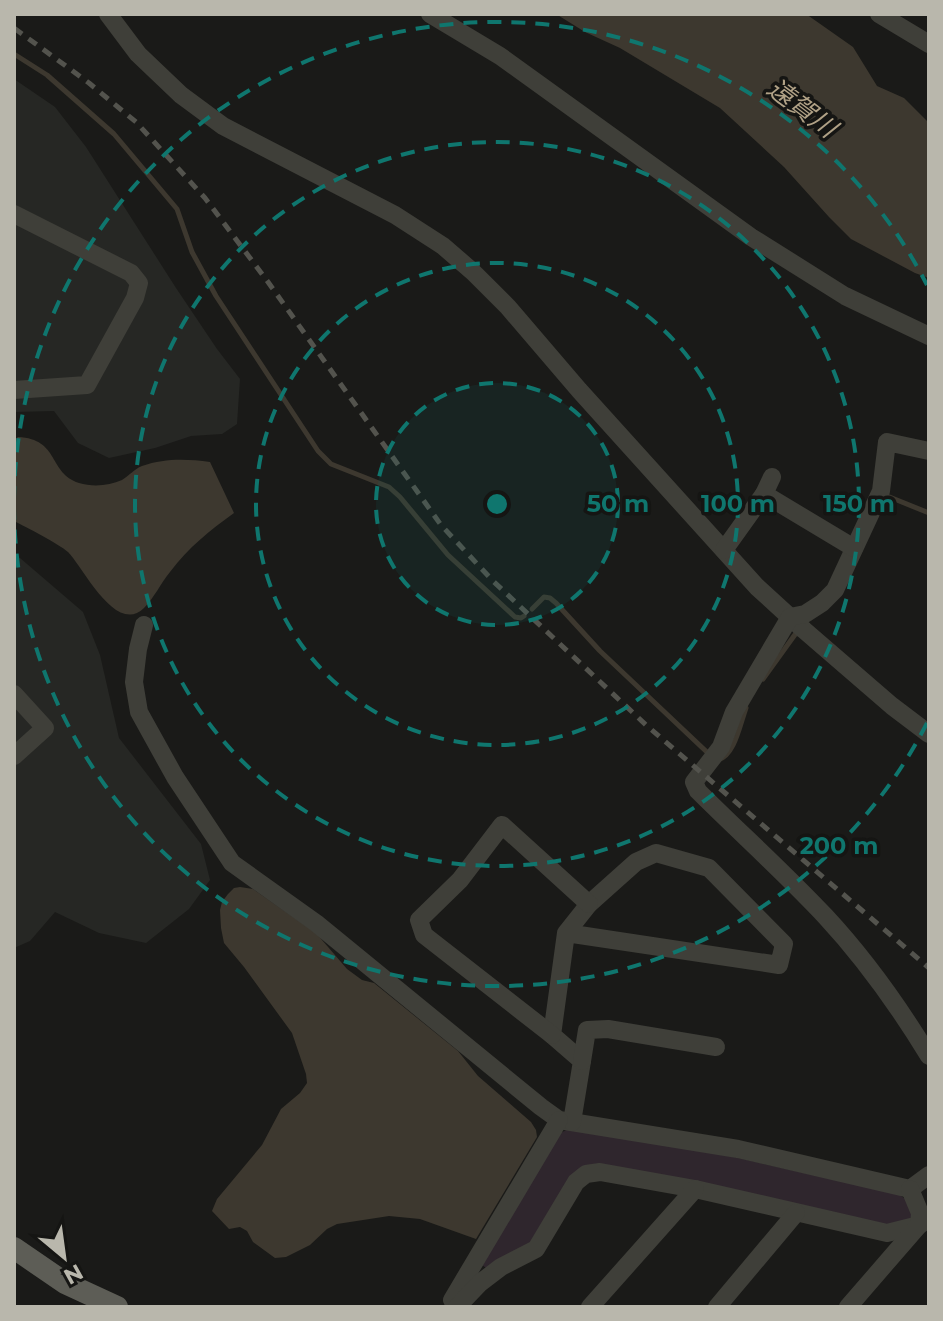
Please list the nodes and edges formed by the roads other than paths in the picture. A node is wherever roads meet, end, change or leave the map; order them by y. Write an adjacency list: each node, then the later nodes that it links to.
1 (108, 14): 10 (street)
2 (430, 14): 6 (street)
3 (879, 14): 4 (street)
4 (929, 44)
5 (14, 214): 7 (street)
6 (929, 336)
7 (14, 390)
8 (929, 451): 9 (street)
9 (854, 548): 10 (street); 11 (street)
10 (724, 550): 11 (street)
11 (797, 624): 14 (street); 20 (street)
12 (144, 625): 22 (street)
13 (14, 694): 15 (street)
14 (929, 734)
15 (14, 756)
16 (589, 904): 17 (street); 17 (street); 18 (street)
17 (566, 933): 18 (street)
18 (552, 1035): 21 (street)
19 (716, 1047): 21 (street)
20 (929, 1056)
21 (582, 1061): 22 (street)
22 (566, 1121): 25 (street); 31 (street)
23 (929, 1175): 25 (street)
24 (695, 1189): 26 (street); 32 (street); 33 (street)
25 (910, 1189): 27 (street)
26 (796, 1213): 27 (street); 34 (street)
27 (926, 1226): 29 (street)
28 (14, 1248): 30 (main road)
29 (851, 1306)
30 (117, 1307)
31 (449, 1307)
32 (457, 1307)
33 (590, 1307)
34 (717, 1307)

